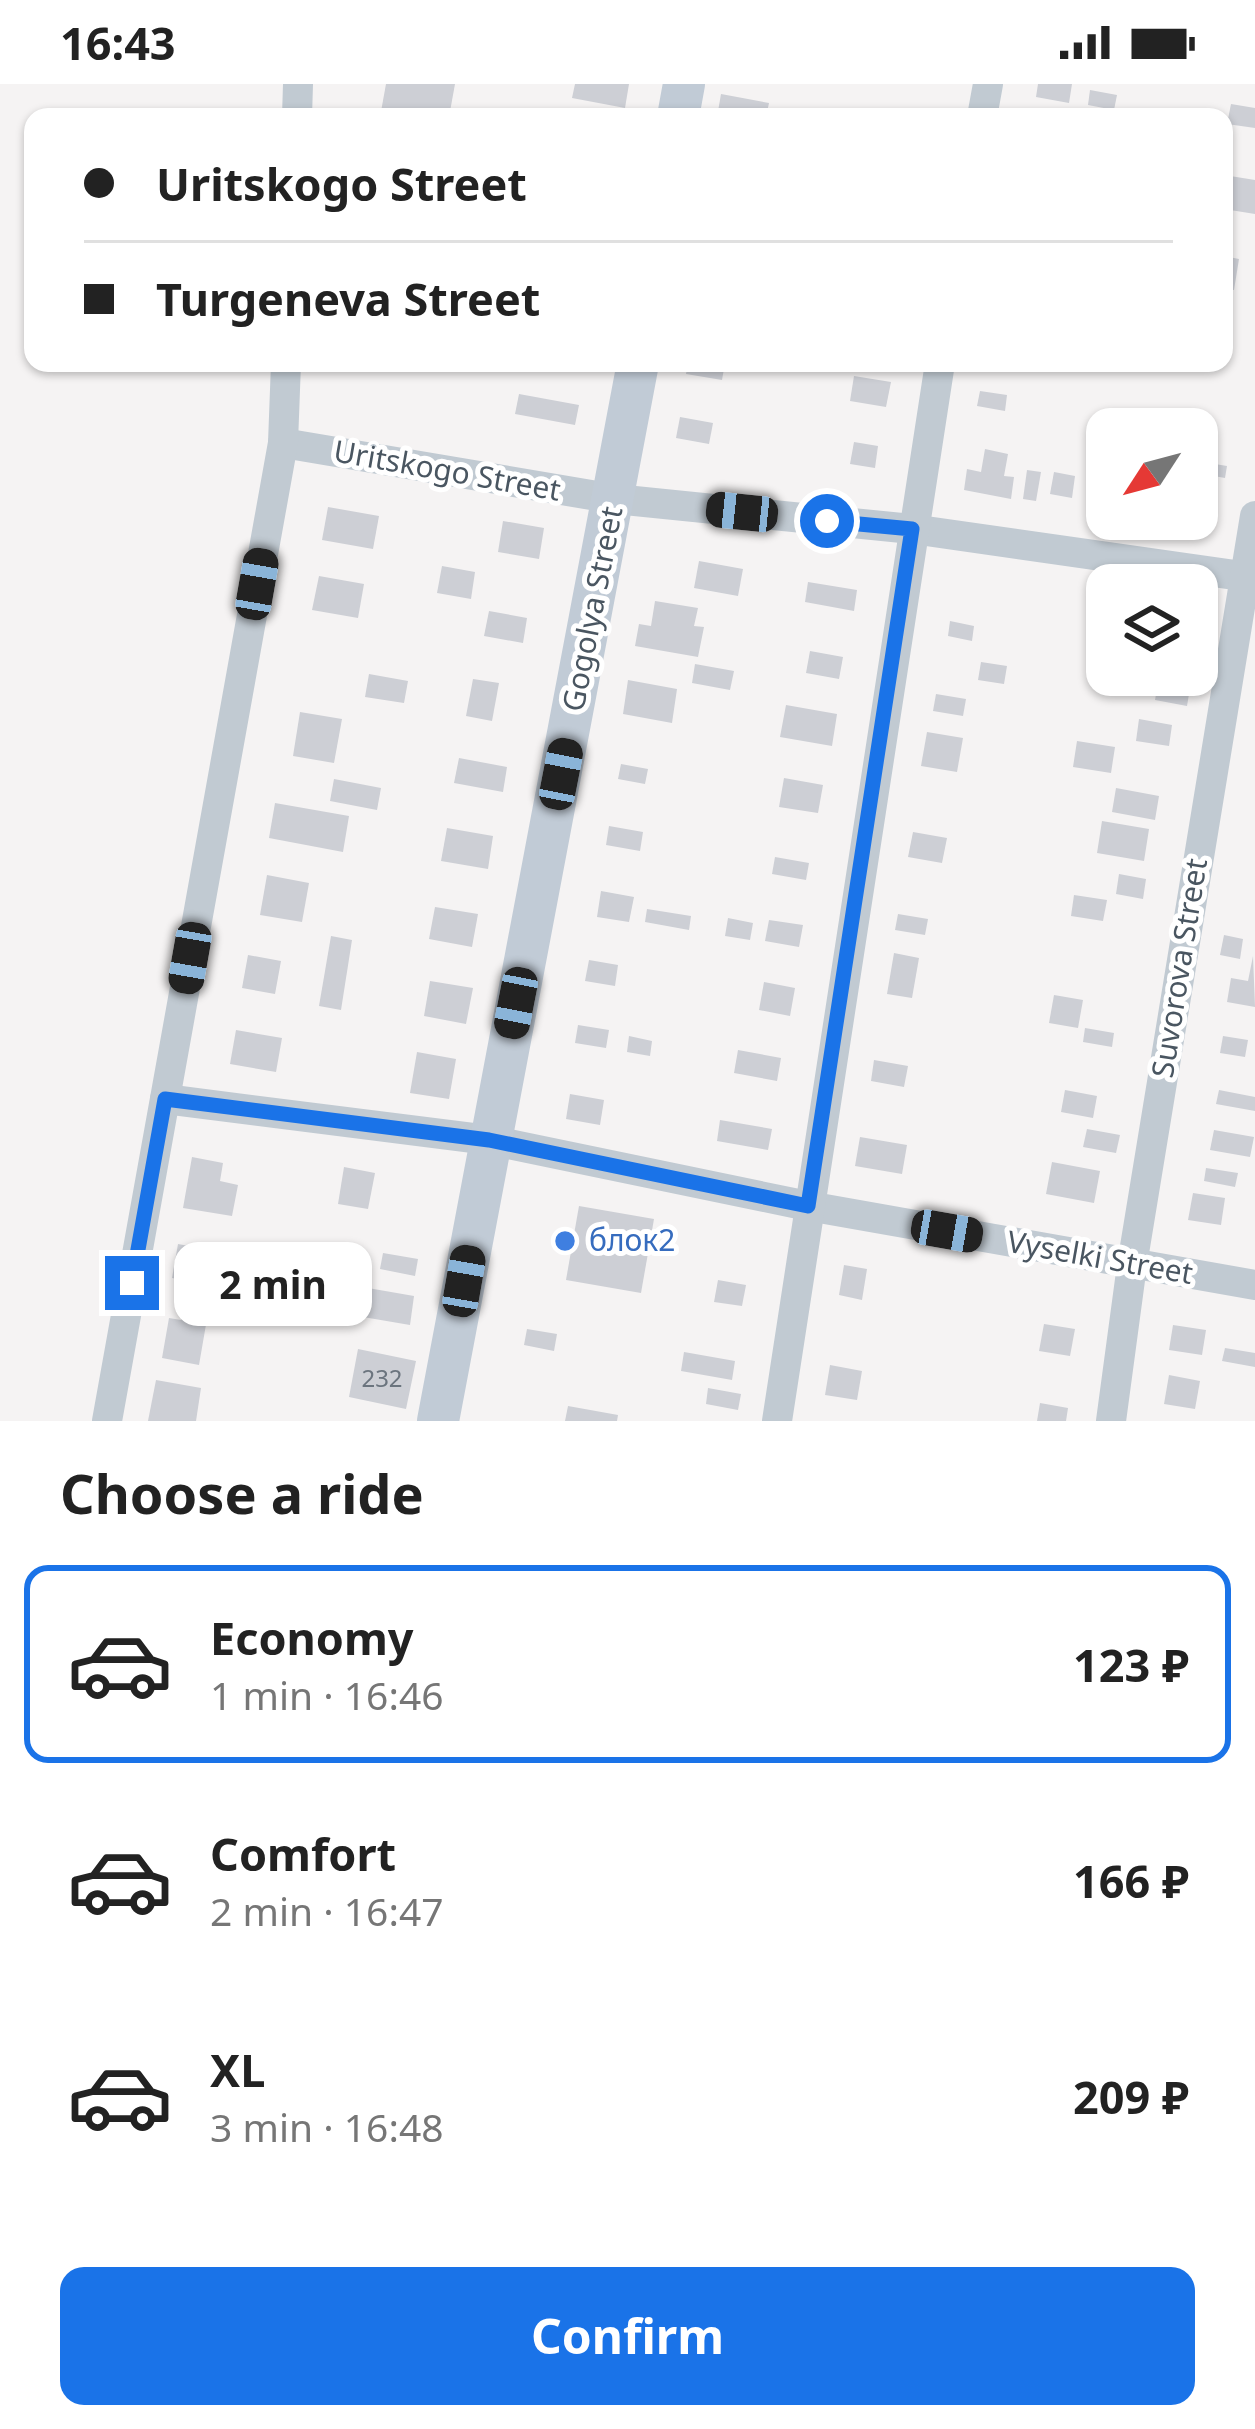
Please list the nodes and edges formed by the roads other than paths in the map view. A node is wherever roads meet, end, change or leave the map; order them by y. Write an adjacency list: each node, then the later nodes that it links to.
1 (286, 372): 4 (street)
2 (636, 372): 5 (main road, Gogolya Street)
3 (938, 372): 7 (street)
4 (283, 443): 5 (street, Uritskogo Street); 9 (street)
5 (615, 500): 7 (street, Uritskogo Street); 10 (main road, Gogolya Street)
6 (1255, 516): 8 (street, Suvorova Street)
7 (912, 529): 8 (street, Uritskogo Street); 11 (street)
8 (1250, 577): 12 (street, Suvorova Street)
9 (165, 1099): 10 (street, Vyselki Street); 14 (street)
10 (489, 1140): 11 (street, Vyselki Street); 15 (main road, Gogolya Street)
11 (808, 1206): 12 (street, Vyselki Street); 16 (street)
12 (1132, 1264): 13 (street, Vyselki Street); 17 (street, Suvorova Street)
13 (1255, 1285)
14 (107, 1421)
15 (438, 1421)
16 (776, 1421)
17 (1111, 1421)

